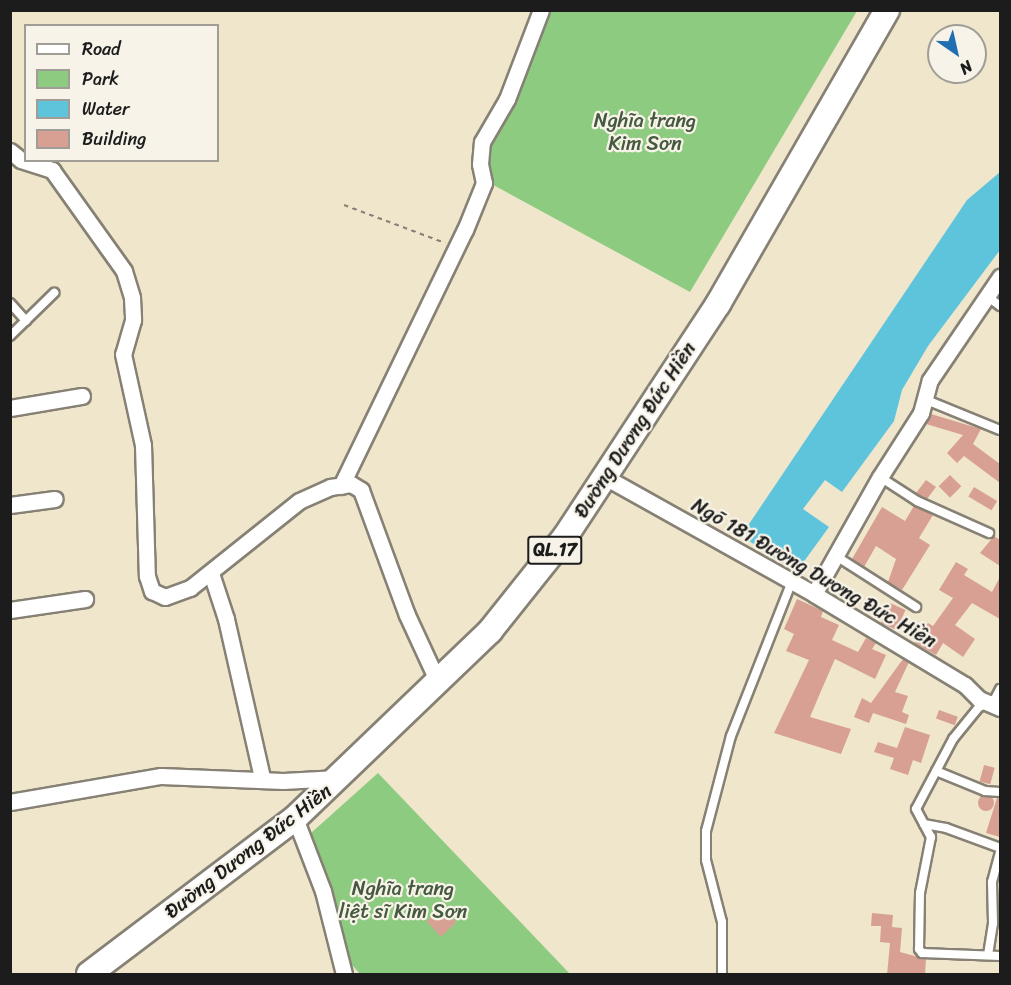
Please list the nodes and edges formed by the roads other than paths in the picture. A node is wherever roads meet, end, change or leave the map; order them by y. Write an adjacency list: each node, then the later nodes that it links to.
1 (541, 10): 19 (street)
2 (887, 10): 17 (highway, Đường Dương Đức Hiền / QL.17)
3 (10, 151): 4 (street)
4 (24, 160)
5 (38, 162): 24 (street)
6 (1000, 277): 8 (street)
7 (54, 293): 11 (lane)
8 (986, 296): 10 (lane); 14 (street)
9 (10, 303): 11 (lane)
10 (1000, 306)
11 (26, 321): 12 (lane)
12 (10, 336)
13 (82, 396): 15 (street)
14 (924, 399): 16 (lane); 18 (street)
15 (10, 408)
16 (1000, 430)
17 (605, 477): 25 (street, Ngõ 181 Đường Dương Đức Hiền); 30 (highway, Đường Dương Đức Hiền / QL.17)
18 (880, 477): 22 (lane); 23 (street)
19 (341, 486): 24 (street); 30 (street)
20 (55, 499): 21 (street)
21 (10, 505)
22 (989, 533)
23 (836, 556): 26 (street); 28 (lane)
24 (212, 573): 34 (street)
25 (791, 584): 26 (street, Ngõ 181 Đường Dương Đức Hiền); 46 (lane)
26 (814, 594): 32 (street, Ngõ 181 Đường Dương Đức Hiền)
27 (85, 599): 29 (street)
28 (916, 607)
29 (10, 610)
30 (438, 682): 35 (highway, Đường Dương Đức Hiền / QL.17)
31 (1000, 689): 32 (lane)
32 (995, 703): 33 (lane)
33 (936, 771): 36 (lane); 39 (lane)
34 (262, 778): 35 (street); 37 (street)
35 (339, 778): 38 (highway, Đường Dương Đức Hiền / QL.17)
36 (1000, 792)
37 (10, 802)
38 (295, 818): 44 (highway, Đường Dương Đức Hiền / QL.17); 45 (street)
39 (924, 824): 40 (lane); 42 (lane)
40 (1000, 848)
41 (1000, 853): 42 (lane)
42 (988, 955): 43 (lane)
43 (1000, 956)
44 (89, 975)
45 (344, 975)
46 (722, 975)

